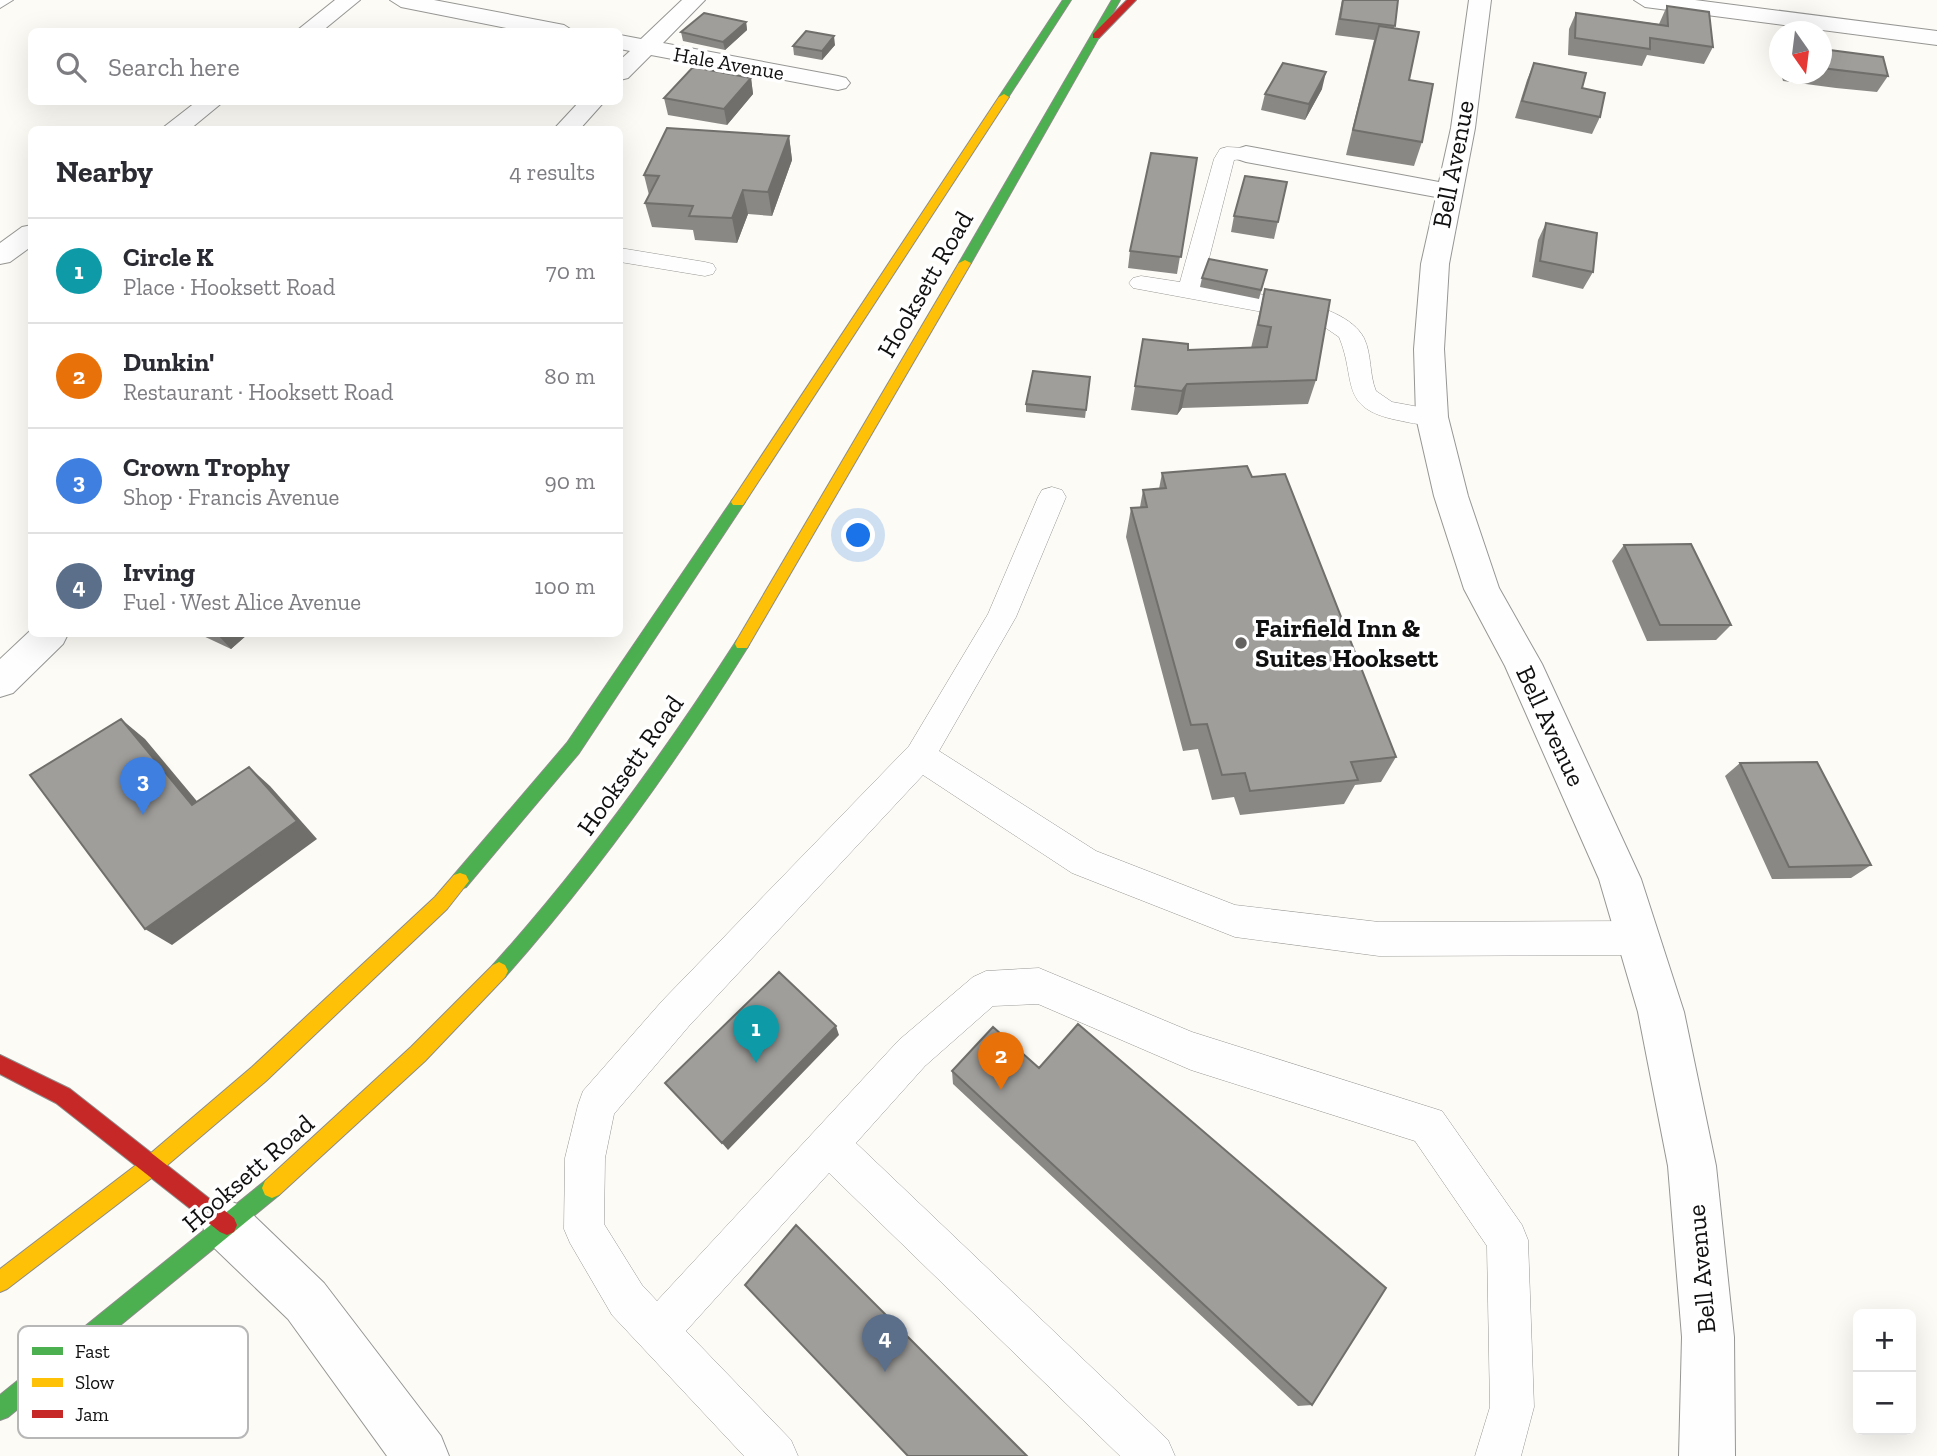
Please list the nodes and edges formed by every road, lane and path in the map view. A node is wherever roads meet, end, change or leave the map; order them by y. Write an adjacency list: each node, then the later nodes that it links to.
1 (349, 0): 10 (street)
2 (401, 0): 11 (street)
3 (694, 0): 15 (street)
4 (1067, 0): 38 (main road, Hooksett Road)
5 (1116, 0): 12 (main road, Hooksett Road)
6 (1132, 0): 12 (main road)
7 (1480, 0): 23 (street, Bell Avenue)
8 (1645, 0): 9 (street)
9 (1673, 2): 13 (street)
10 (311, 28)
11 (544, 28)
12 (1096, 36): 39 (main road, Hooksett Road)
13 (1937, 38)
14 (623, 43): 15 (street, Hale Avenue)
15 (645, 47): 16 (street); 17 (street, Hale Avenue)
16 (623, 70)
17 (838, 83)
18 (207, 105): 20 (street)
19 (589, 105): 21 (street)
20 (178, 126)
21 (569, 126)
22 (1246, 154): 23 (street); 29 (lane)
23 (1447, 191): 30 (street, Bell Avenue)
24 (28, 236): 26 (street)
25 (623, 255): 27 (lane)
26 (0, 256)
27 (705, 269)
28 (1142, 283): 29 (lane)
29 (1189, 291): 30 (lane)
30 (1432, 417): 35 (street, Bell Avenue)
31 (1052, 498): 34 (lane)
32 (47, 637): 33 (street)
33 (0, 682)
34 (920, 756): 35 (lane); 42 (lane)
35 (1638, 937): 49 (street, Bell Avenue)
36 (0, 1064): 38 (main road)
37 (829, 1145): 42 (lane); 47 (lane); 48 (lane)
38 (151, 1166): 39 (main road); 40 (main road, Hooksett Road)
39 (227, 1225): 41 (main road, Hooksett Road); 45 (street)
40 (0, 1282)
41 (102, 1326)
42 (657, 1332): 46 (lane)
43 (18, 1394): 44 (main road, Hooksett Road)
44 (0, 1409)
45 (421, 1456)
46 (775, 1456)
47 (1152, 1456)
48 (1498, 1456)
49 (1707, 1456)

